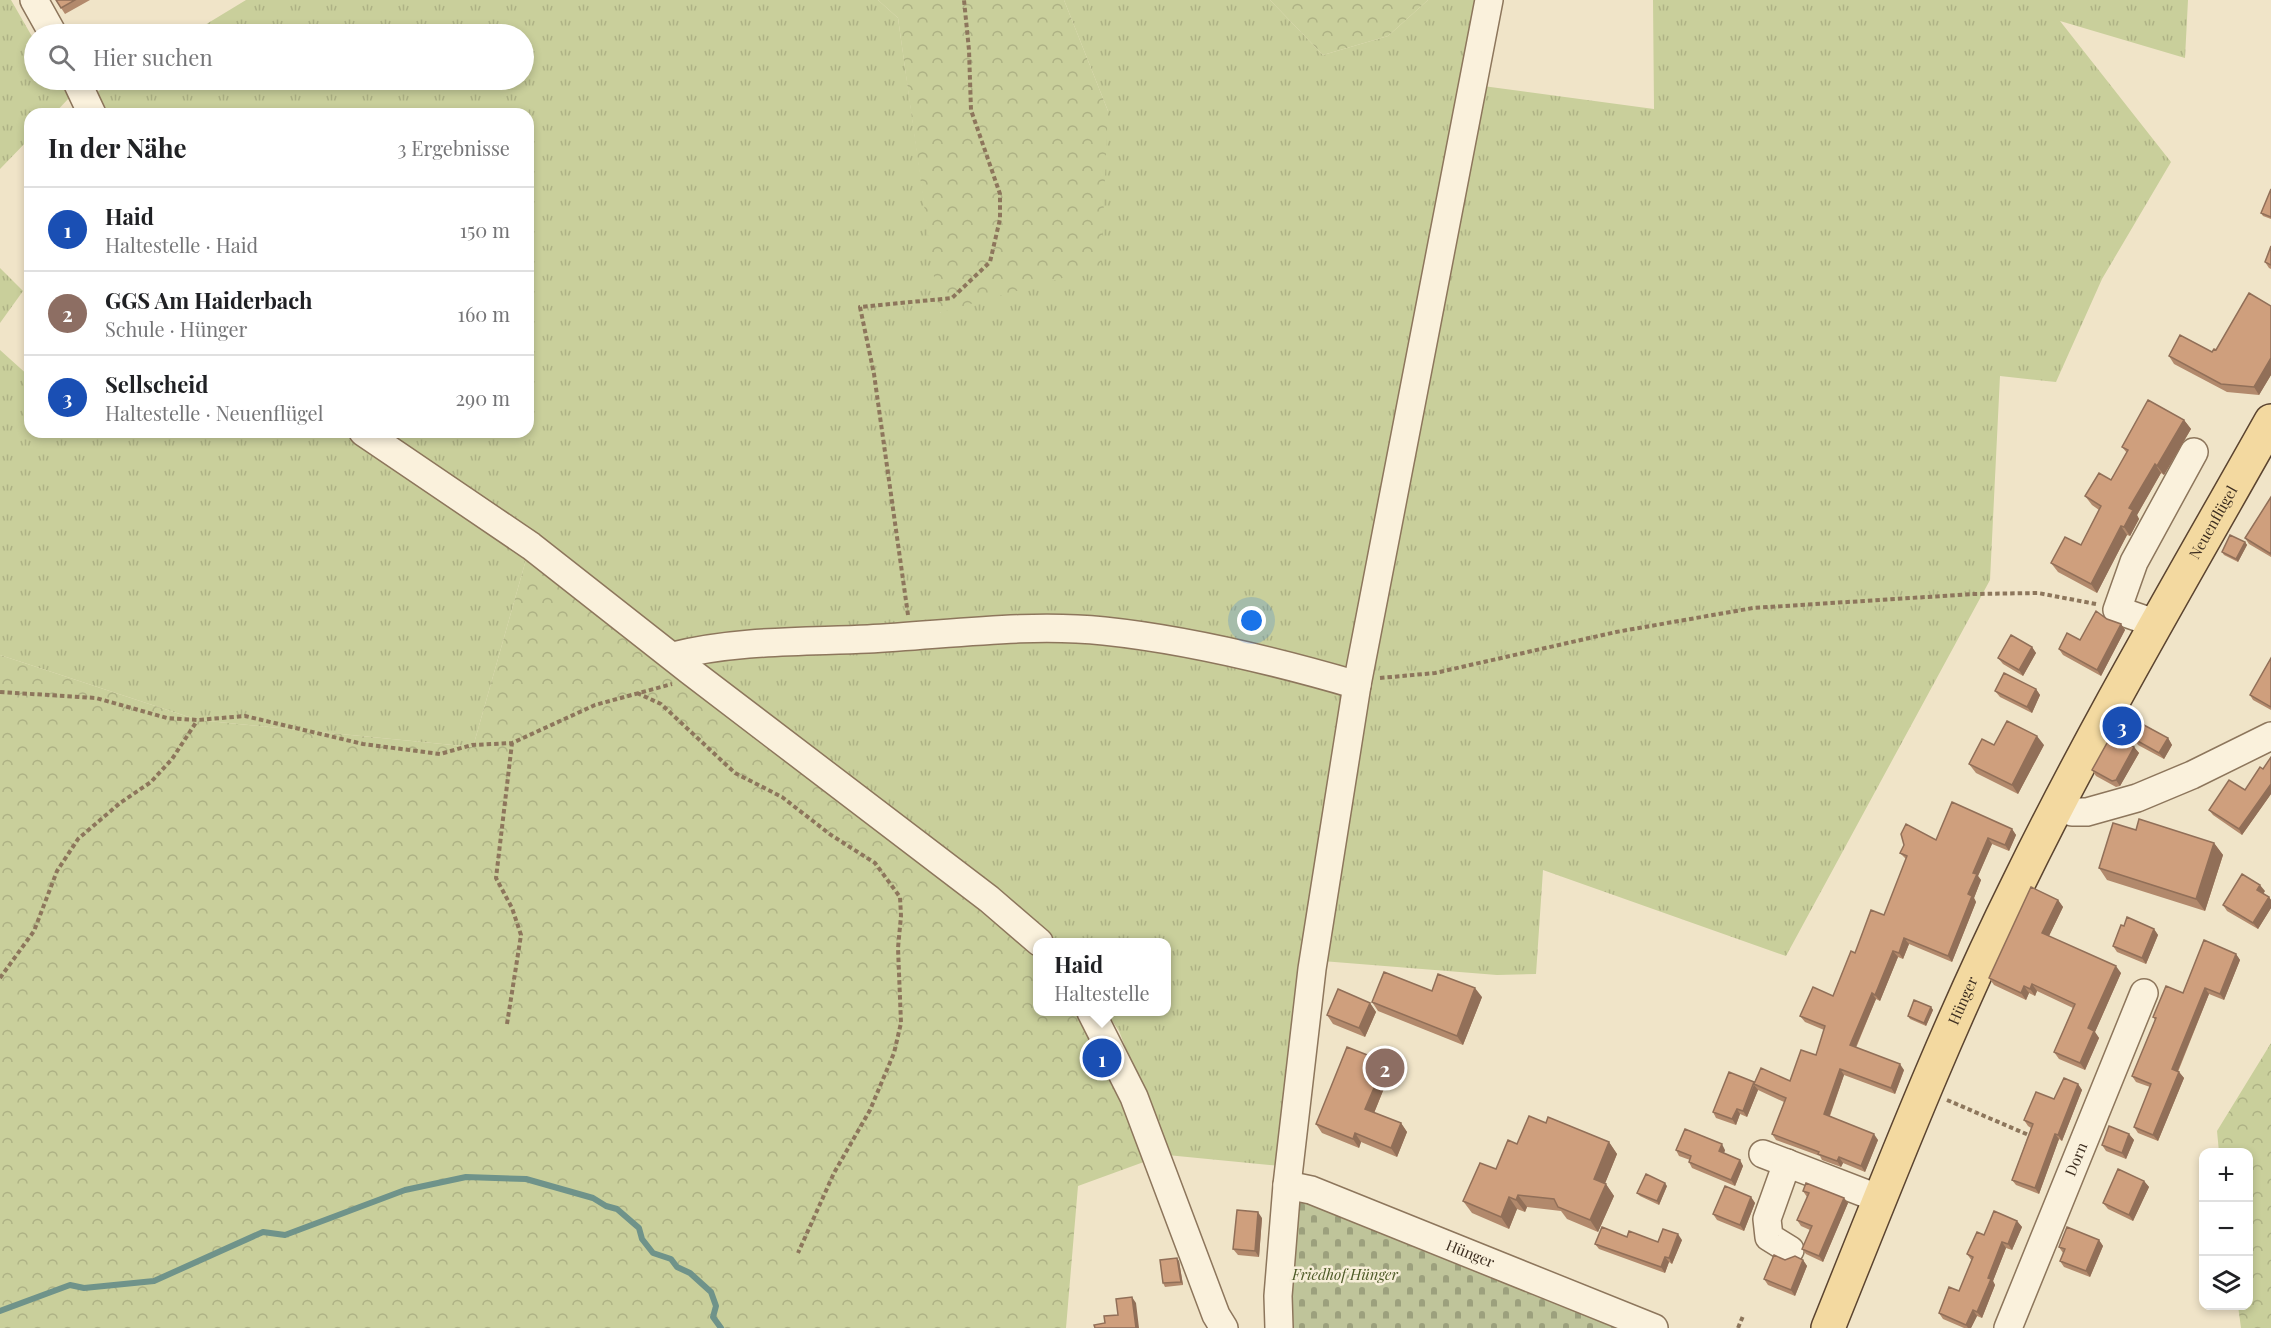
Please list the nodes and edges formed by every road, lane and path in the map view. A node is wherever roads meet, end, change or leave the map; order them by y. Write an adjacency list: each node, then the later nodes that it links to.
1 (34, 0): 4 (street)
2 (964, 0): 12 (path)
3 (1489, 0): 14 (street)
4 (47, 24)
5 (81, 90): 6 (street)
6 (89, 108)
7 (2271, 421): 11 (main road, Neuenflügel)
8 (372, 438): 13 (street)
9 (2194, 452): 10 (street)
10 (2117, 610): 11 (street); 14 (path)
11 (2157, 624): 20 (main road, Neuenflügel)
12 (911, 637): 13 (street); 14 (street)
13 (682, 664): 16 (path); 21 (street)
14 (1358, 685): 28 (street)
15 (0, 692): 17 (path)
16 (637, 693): 19 (path); 31 (path)
17 (198, 720): 19 (path); 22 (path)
18 (2271, 736): 20 (street)
19 (512, 743): 25 (path)
20 (2057, 807): 26 (main road, Hünger)
21 (1035, 938)
22 (0, 978)
23 (2144, 993): 38 (street, Dorn)
24 (1094, 1016): 33 (street)
25 (507, 1024)
26 (1924, 1090): 27 (path); 29 (main road, Hünger)
27 (2039, 1140)
28 (1287, 1185): 34 (street); 35 (street, Hünger)
29 (1880, 1199): 30 (street); 37 (main road, Hünger)
30 (1790, 1250)
31 (798, 1253)
32 (1743, 1316): 36 (path)
33 (1224, 1328)
34 (1279, 1328)
35 (1654, 1328)
36 (1738, 1328)
37 (1828, 1328)
38 (2008, 1328)

